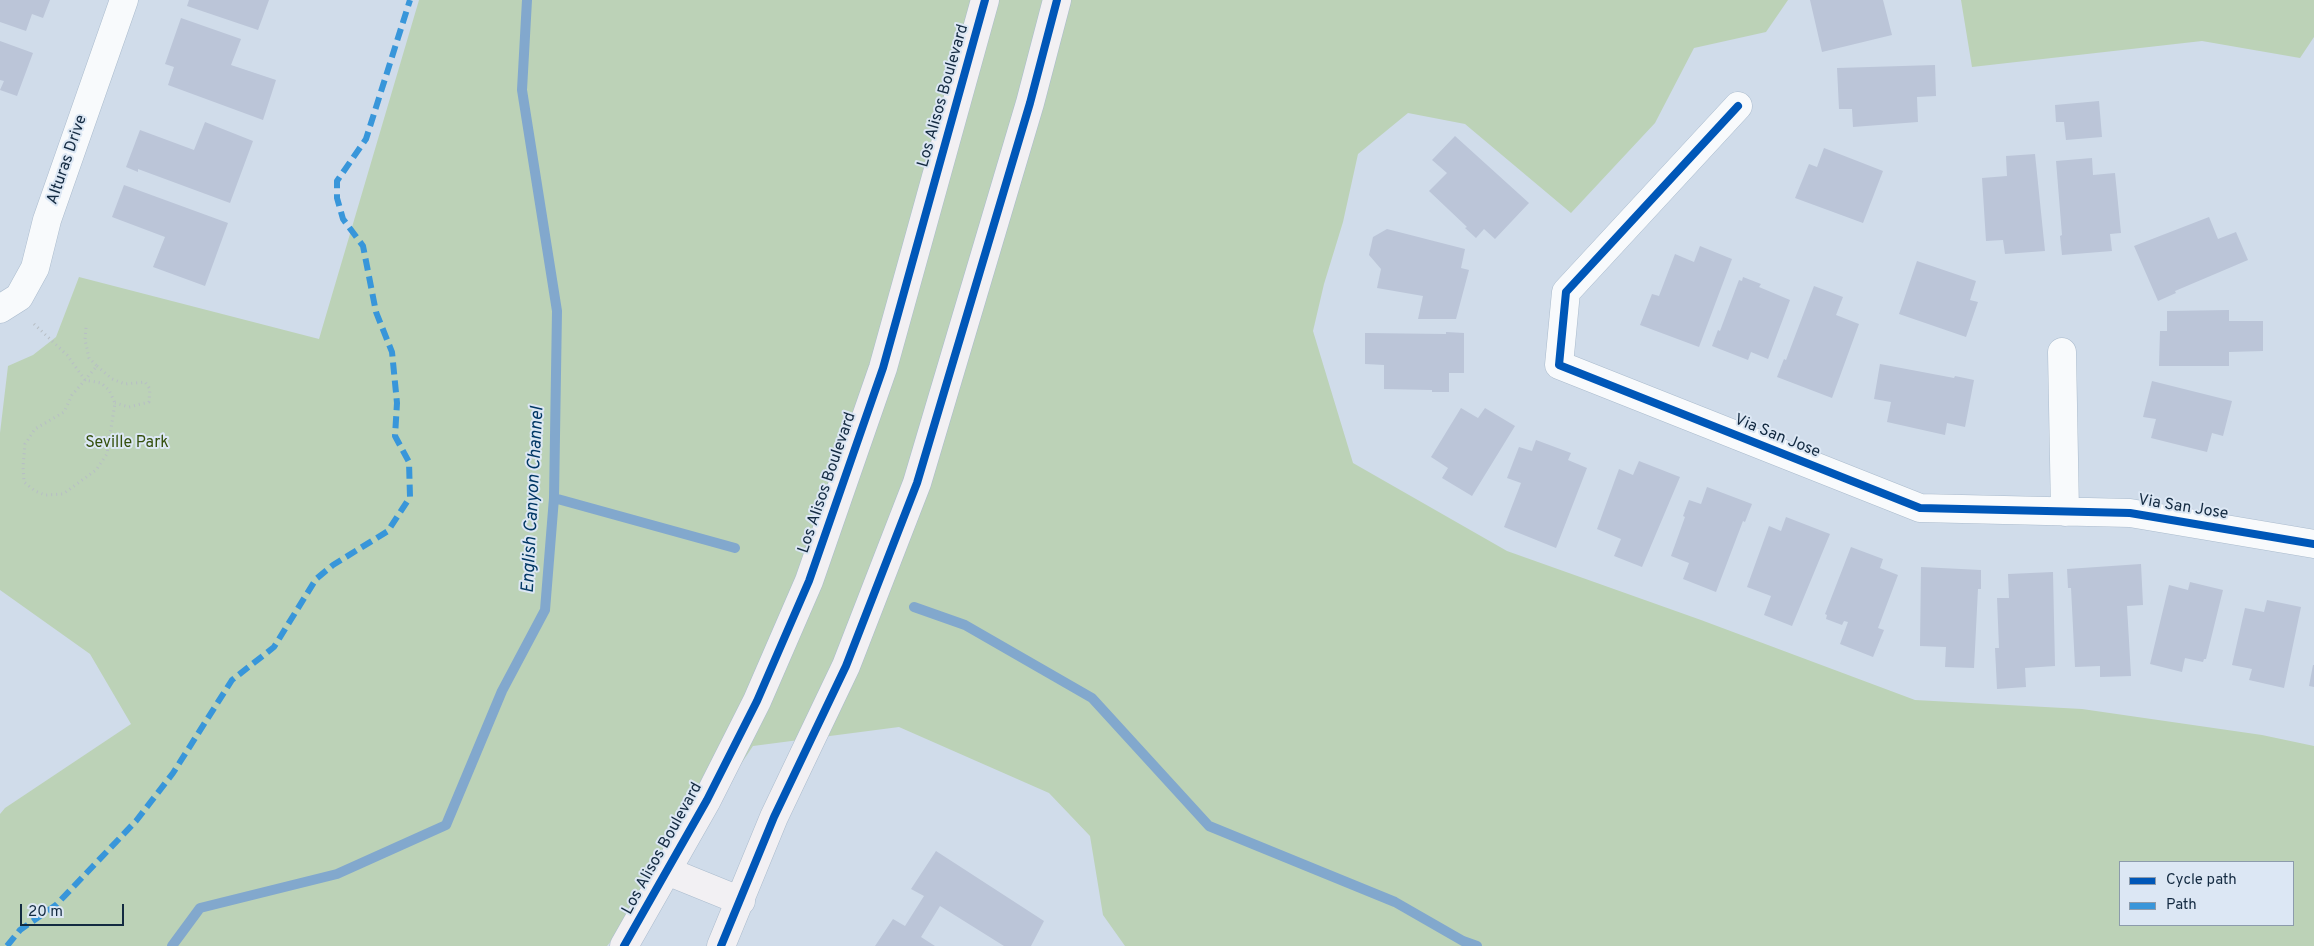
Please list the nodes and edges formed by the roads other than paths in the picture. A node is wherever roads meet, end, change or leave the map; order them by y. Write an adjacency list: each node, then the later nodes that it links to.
1 (124, 0): 5 (street, Alturas Drive)
2 (985, 0): 9 (main road, Los Alisos Boulevard)
3 (1057, 0): 10 (main road)
4 (1738, 106): 7 (street, Via San Jose)
5 (0, 309)
6 (2062, 352): 7 (street)
7 (2065, 512): 8 (street, Via San Jose)
8 (2314, 544)
9 (667, 871): 10 (main road); 11 (main road, Los Alisos Boulevard)
10 (741, 901): 12 (main road)
11 (624, 946)
12 (721, 946)

